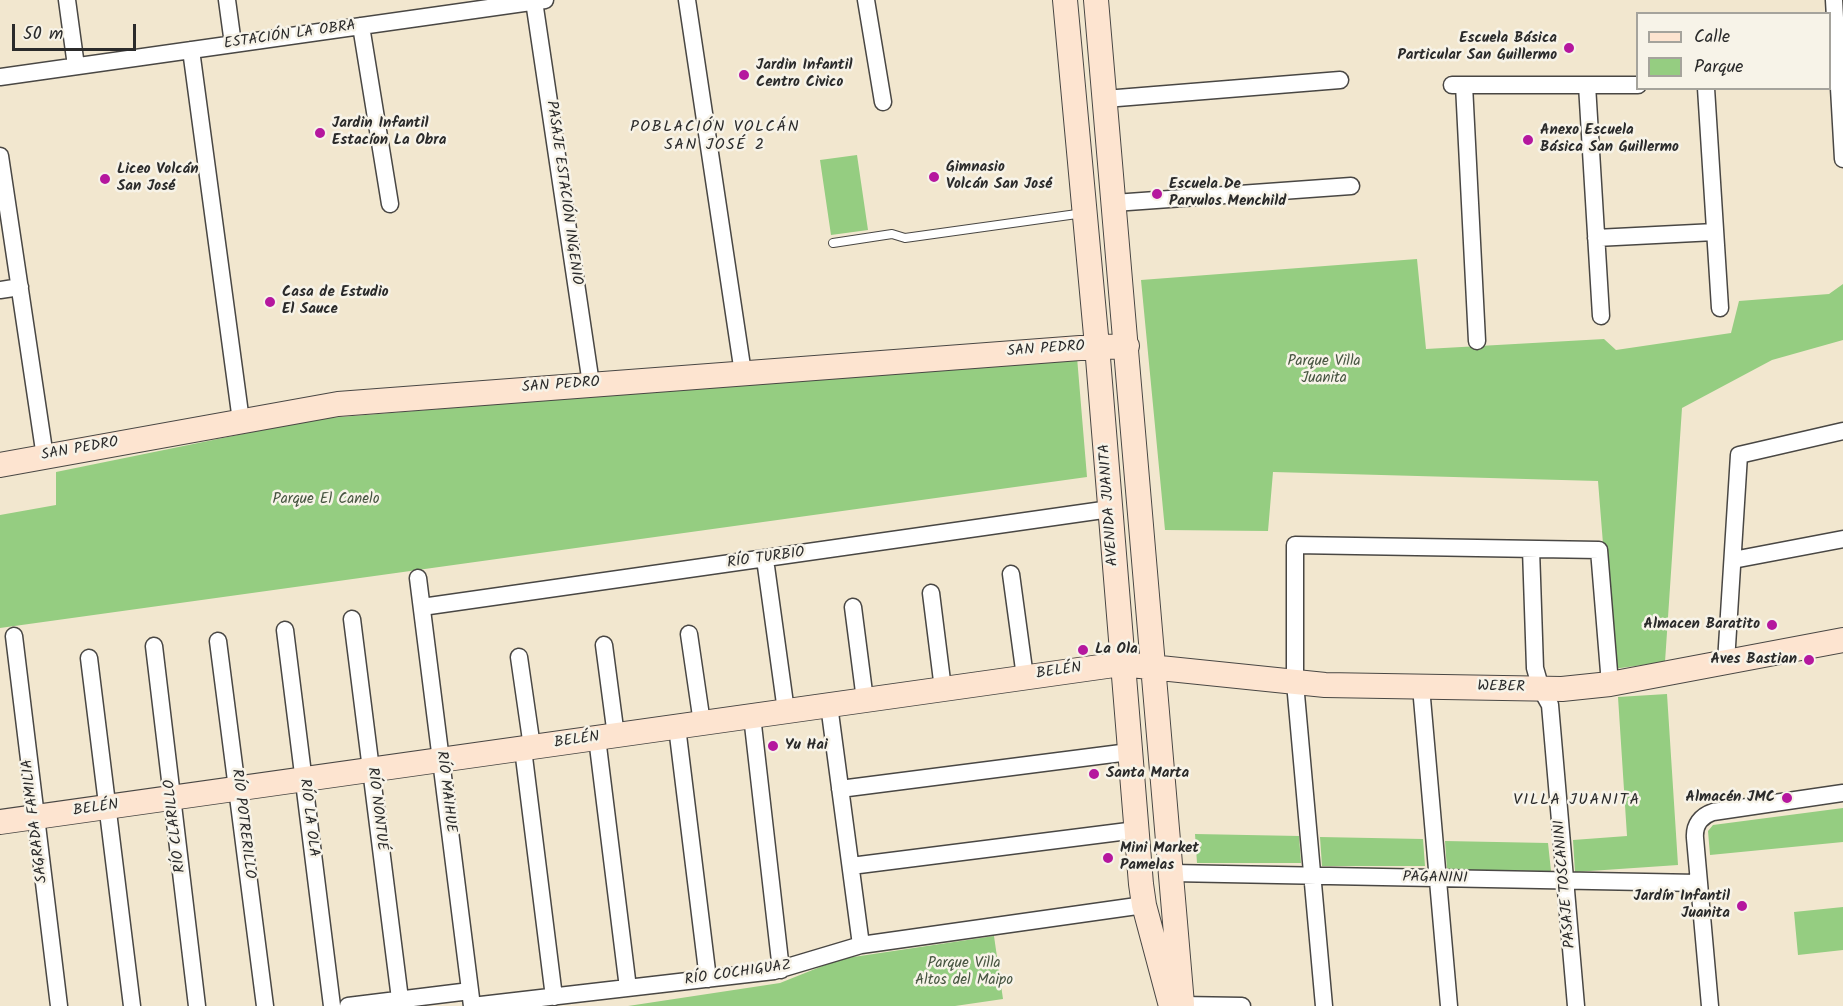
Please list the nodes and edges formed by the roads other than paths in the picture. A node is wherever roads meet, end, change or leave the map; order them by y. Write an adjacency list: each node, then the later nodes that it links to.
1 (67, 0): 12 (street)
2 (227, 0): 10 (street)
3 (687, 0): 38 (street)
4 (866, 0): 20 (street)
5 (1065, 0): 26 (street, AVENIDA JUANITA)
6 (1096, 0): 19 (street, AVENIDA JUANITA)
7 (1834, 0): 15 (street)
8 (539, 1): 9 (street, ESTACIÓN LA OBRA); 39 (street, PASAJE ESTACIÓN INGENIO)
9 (361, 26): 10 (street, ESTACIÓN LA OBRA); 25 (street)
10 (233, 44): 11 (street, ESTACIÓN LA OBRA)
11 (191, 50): 12 (street, ESTACIÓN LA OBRA); 40 (street)
12 (76, 66): 13 (street, ESTACIÓN LA OBRA)
13 (0, 77)
14 (1340, 80): 19 (street)
15 (1837, 84): 22 (street)
16 (1587, 85): 17 (street); 28 (street); 35 (street)
17 (1636, 85)
18 (1706, 90): 27 (street)
19 (1105, 99): 24 (street, AVENIDA JUANITA)
20 (883, 102)
21 (0, 156): 29 (street)
22 (1843, 159)
23 (1351, 186): 24 (street)
24 (1114, 203): 37 (street, AVENIDA JUANITA)
25 (390, 204)
26 (1084, 212): 30 (lane); 36 (street, AVENIDA JUANITA)
27 (1715, 232): 28 (street); 33 (street)
28 (1596, 238): 34 (street)
29 (6, 241): 31 (street)
30 (833, 243)
31 (20, 287): 32 (street); 42 (street)
32 (0, 290)
33 (1720, 308)
34 (1601, 316)
35 (1477, 341)
36 (1097, 346): 37 (street, SAN PEDRO); 38 (street, SAN PEDRO); 44 (street, AVENIDA JUANITA)
37 (1127, 346): 66 (street, AVENIDA JUANITA)
38 (743, 373): 39 (street, SAN PEDRO)
39 (591, 384): 40 (street, SAN PEDRO)
40 (241, 421): 42 (street, SAN PEDRO)
41 (1843, 431): 48 (street)
42 (45, 457): 43 (street, SAN PEDRO)
43 (0, 465)
44 (1110, 509): 47 (street, RÍO TURBIO); 65 (street, AVENIDA JUANITA)
45 (1843, 539): 48 (street)
46 (1531, 549): 68 (street); 69 (street); 72 (street, PASAJE TOSCANINI)
47 (765, 559): 52 (street, RÍO TURBIO); 75 (street)
48 (1732, 560): 64 (street)
49 (1011, 574): 67 (street)
50 (418, 578): 52 (street, RÍO MAIHUE)
51 (930, 593): 71 (street)
52 (422, 607): 82 (street, RÍO MAIHUE)
53 (853, 607): 73 (street)
54 (352, 619): 83 (street, RÍO NONTUÉ)
55 (285, 630): 84 (street, RÍO LA OLA)
56 (689, 634): 77 (street)
57 (14, 636): 90 (street, SAGRADA FAMILIA)
58 (1843, 640): 64 (street, WEBER)
59 (218, 641): 85 (street, RÍO POTRERILLO)
60 (603, 645): 79 (street)
61 (154, 646): 88 (street, RÍO CLARILLO)
62 (519, 657): 80 (street)
63 (89, 658): 89 (street)
64 (1726, 662): 69 (street, WEBER)
65 (1121, 664): 66 (street, BELÉN); 67 (street, BELÉN); 81 (street, AVENIDA JUANITA)
66 (1155, 668): 68 (street, WEBER); 94 (street, AVENIDA JUANITA)
67 (1025, 677): 71 (street, BELÉN)
68 (1295, 683): 70 (street, WEBER); 95 (street)
69 (1610, 684): 72 (street, WEBER)
70 (1421, 687): 72 (street, WEBER); 96 (street)
71 (943, 689): 73 (street, BELÉN)
72 (1541, 689): 97 (street, PASAJE TOSCANINI)
73 (865, 700): 74 (street, BELÉN)
74 (829, 705): 75 (street, BELÉN); 86 (street)
75 (786, 711): 76 (street, BELÉN)
76 (752, 716): 77 (street, BELÉN); 101 (street)
77 (702, 723): 78 (street, BELÉN)
78 (677, 727): 79 (street, BELÉN); 102 (street)
79 (607, 737): 80 (street, BELÉN); 103 (street)
80 (528, 748): 82 (street, BELÉN); 104 (street)
81 (1129, 752): 86 (street); 92 (street, AVENIDA JUANITA)
82 (441, 760): 83 (street, BELÉN); 105 (street, RÍO MAIHUE)
83 (371, 770): 84 (street, BELÉN); 106 (street, RÍO NONTUÉ)
84 (303, 780): 85 (street, BELÉN); 111 (street, RÍO LA OLA)
85 (237, 789): 88 (street, BELÉN); 110 (street, RÍO POTRERILLO)
86 (840, 789): 93 (street)
87 (1843, 793): 98 (street)
88 (172, 798): 89 (street, BELÉN); 109 (street, RÍO CLARILLO)
89 (108, 808): 90 (street, BELÉN); 108 (street)
90 (36, 818): 91 (street, BELÉN); 107 (street, SAGRADA FAMILIA)
91 (0, 822)
92 (1136, 830): 93 (street); 99 (street, AVENIDA JUANITA)
93 (851, 866): 100 (street)
94 (1172, 873): 95 (street, PAGANINI); 113 (street, AVENIDA JUANITA)
95 (1312, 877): 96 (street, PAGANINI); 115 (street)
96 (1437, 879): 97 (street, PAGANINI); 116 (street)
97 (1566, 881): 98 (street, PAGANINI); 117 (street, PASAJE TOSCANINI)
98 (1698, 882): 118 (street)
99 (1144, 905): 100 (street, RÍO COCHIGUAZ); 113 (street, AVENIDA JUANITA)
100 (861, 945): 101 (street, RÍO COCHIGUAZ)
101 (781, 970): 102 (street, RÍO COCHIGUAZ)
102 (708, 979): 103 (street, RÍO COCHIGUAZ)
103 (628, 988): 104 (street, RÍO COCHIGUAZ)
104 (554, 997): 105 (street, RÍO COCHIGUAZ)
105 (471, 998): 106 (street, RÍO COCHIGUAZ)
106 (400, 999): 112 (street, RÍO COCHIGUAZ)
107 (59, 1006)
108 (132, 1006)
109 (197, 1006)
110 (265, 1006)
111 (332, 1006)
112 (348, 1006)
113 (1178, 1006): 114 (street)
114 (1242, 1006)
115 (1324, 1006)
116 (1449, 1006)
117 (1576, 1006)
118 (1710, 1006)

